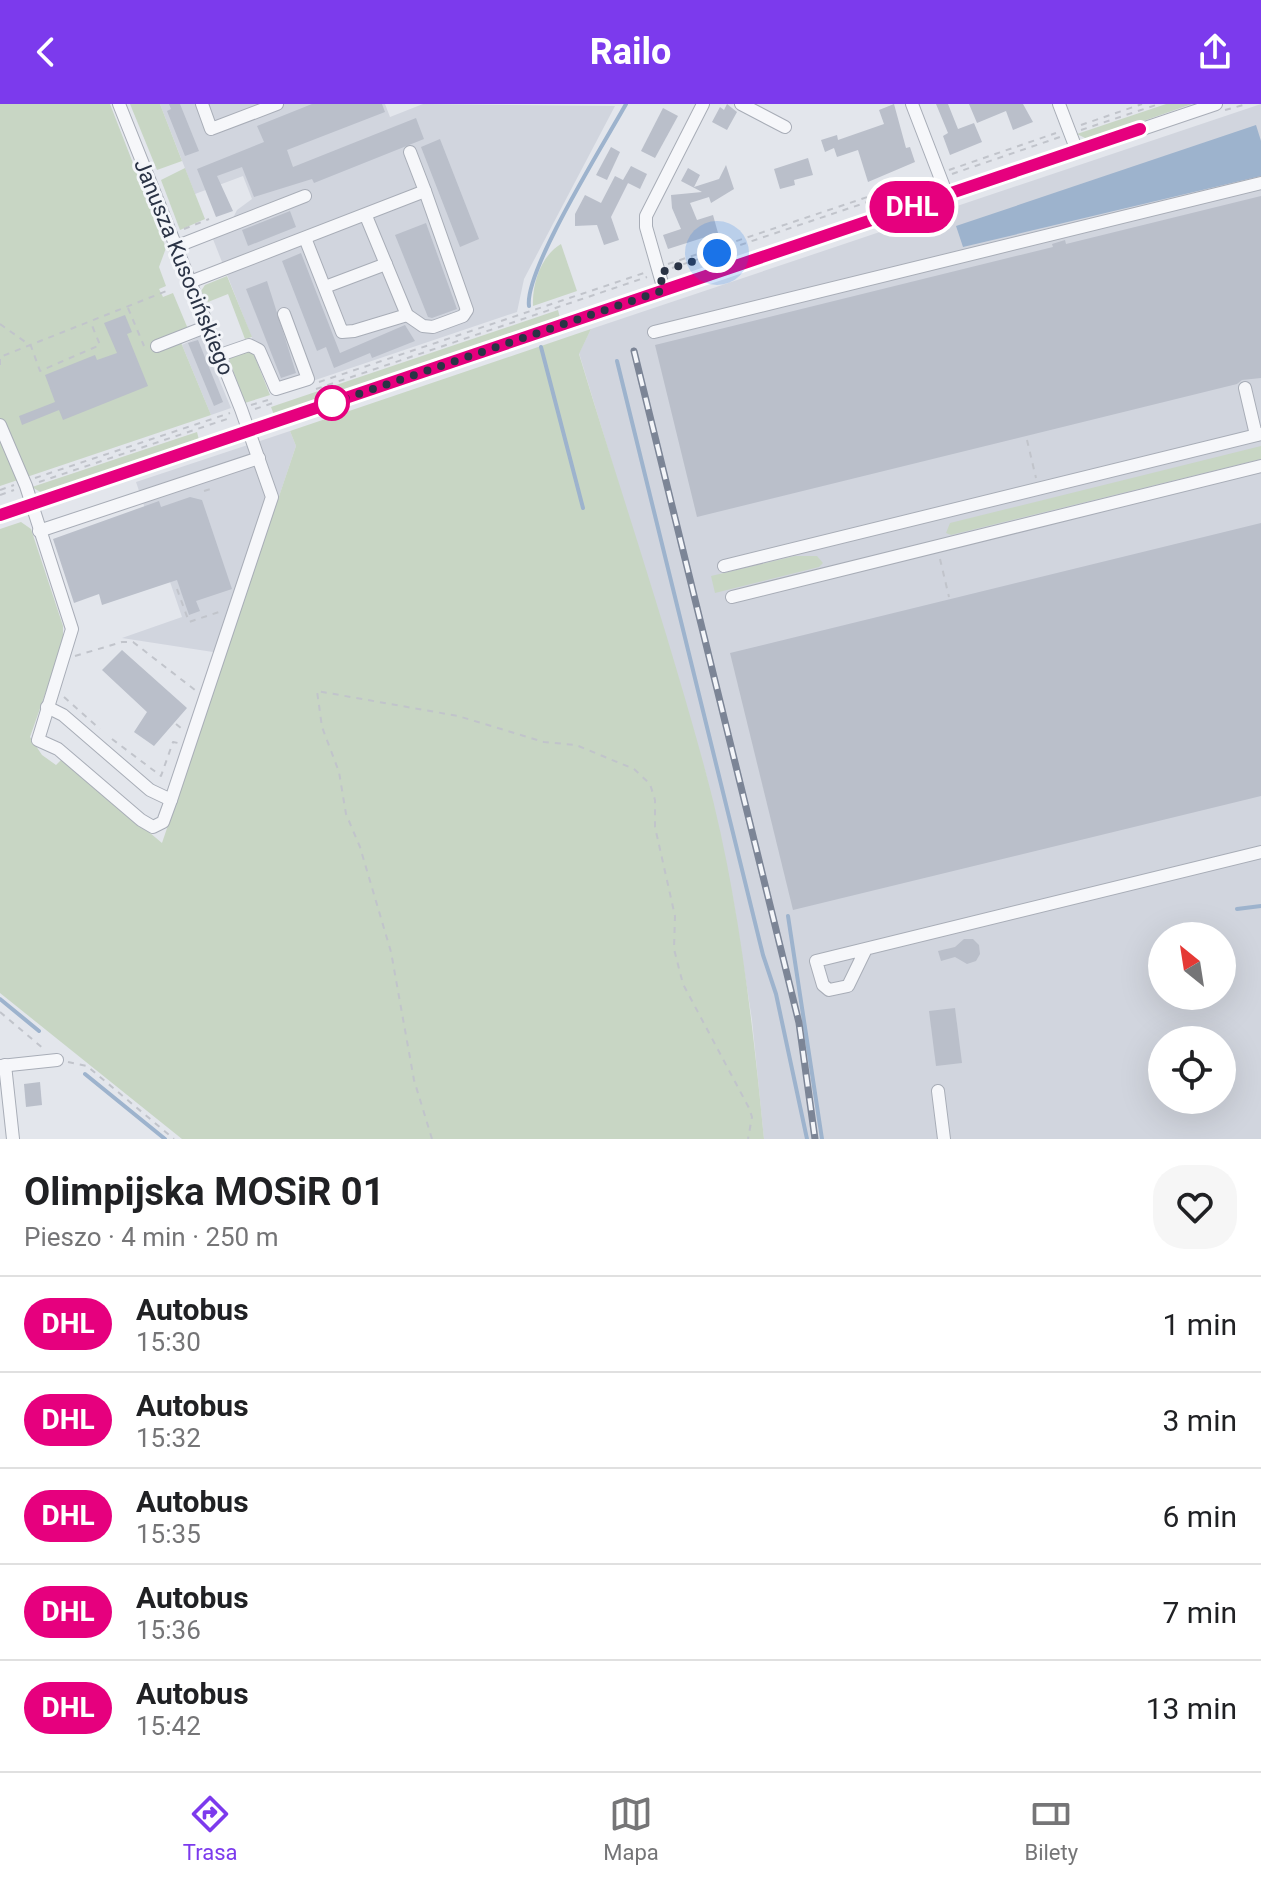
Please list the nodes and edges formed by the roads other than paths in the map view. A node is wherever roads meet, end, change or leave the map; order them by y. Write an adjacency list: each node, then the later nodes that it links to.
1 (119, 104): 18 (street, Janusza Kusocińskiego)
2 (202, 104): 3 (street)
3 (277, 104)
4 (703, 104): 22 (street)
5 (741, 104): 9 (street)
6 (912, 104): 14 (street)
7 (1059, 104): 10 (street)
8 (1216, 104): 10 (street)
9 (785, 127)
10 (1077, 151): 14 (street)
11 (410, 152): 13 (street)
12 (1261, 183): 26 (street)
13 (425, 191): 16 (street); 24 (street)
14 (947, 195): 22 (street)
15 (305, 196): 18 (street)
16 (366, 216): 17 (street); 19 (street)
17 (305, 238): 20 (street); 21 (street)
18 (175, 247): 20 (street, Janusza Kusocińskiego)
19 (386, 264): 21 (street); 24 (street)
20 (190, 282): 25 (street, Janusza Kusocińskiego)
21 (325, 287): 24 (street)
22 (664, 290): 31 (street)
23 (284, 314): 28 (street)
24 (407, 315)
25 (208, 326): 27 (street); 28 (street, Janusza Kusocińskiego)
26 (654, 332)
27 (157, 346)
28 (220, 355): 31 (street, Janusza Kusocińskiego)
29 (1245, 388): 32 (street)
30 (0, 425): 35 (street)
31 (249, 431): 33 (street, Janusza Kusocińskiego); 35 (street)
32 (1258, 435): 38 (street)
33 (259, 458): 37 (street); 41 (street, Janusza Kusocińskiego)
34 (1261, 466): 39 (street)
35 (30, 504): 36 (street); 37 (street)
36 (0, 515)
37 (39, 531): 40 (street)
38 (724, 566)
39 (732, 597)
40 (47, 707): 41 (street); 41 (street)
41 (171, 800)
42 (1261, 852): 43 (street)
43 (866, 949)
44 (57, 1060): 45 (street)
45 (3, 1066): 47 (street)
46 (938, 1091): 48 (street)
47 (13, 1139)
48 (944, 1139)

